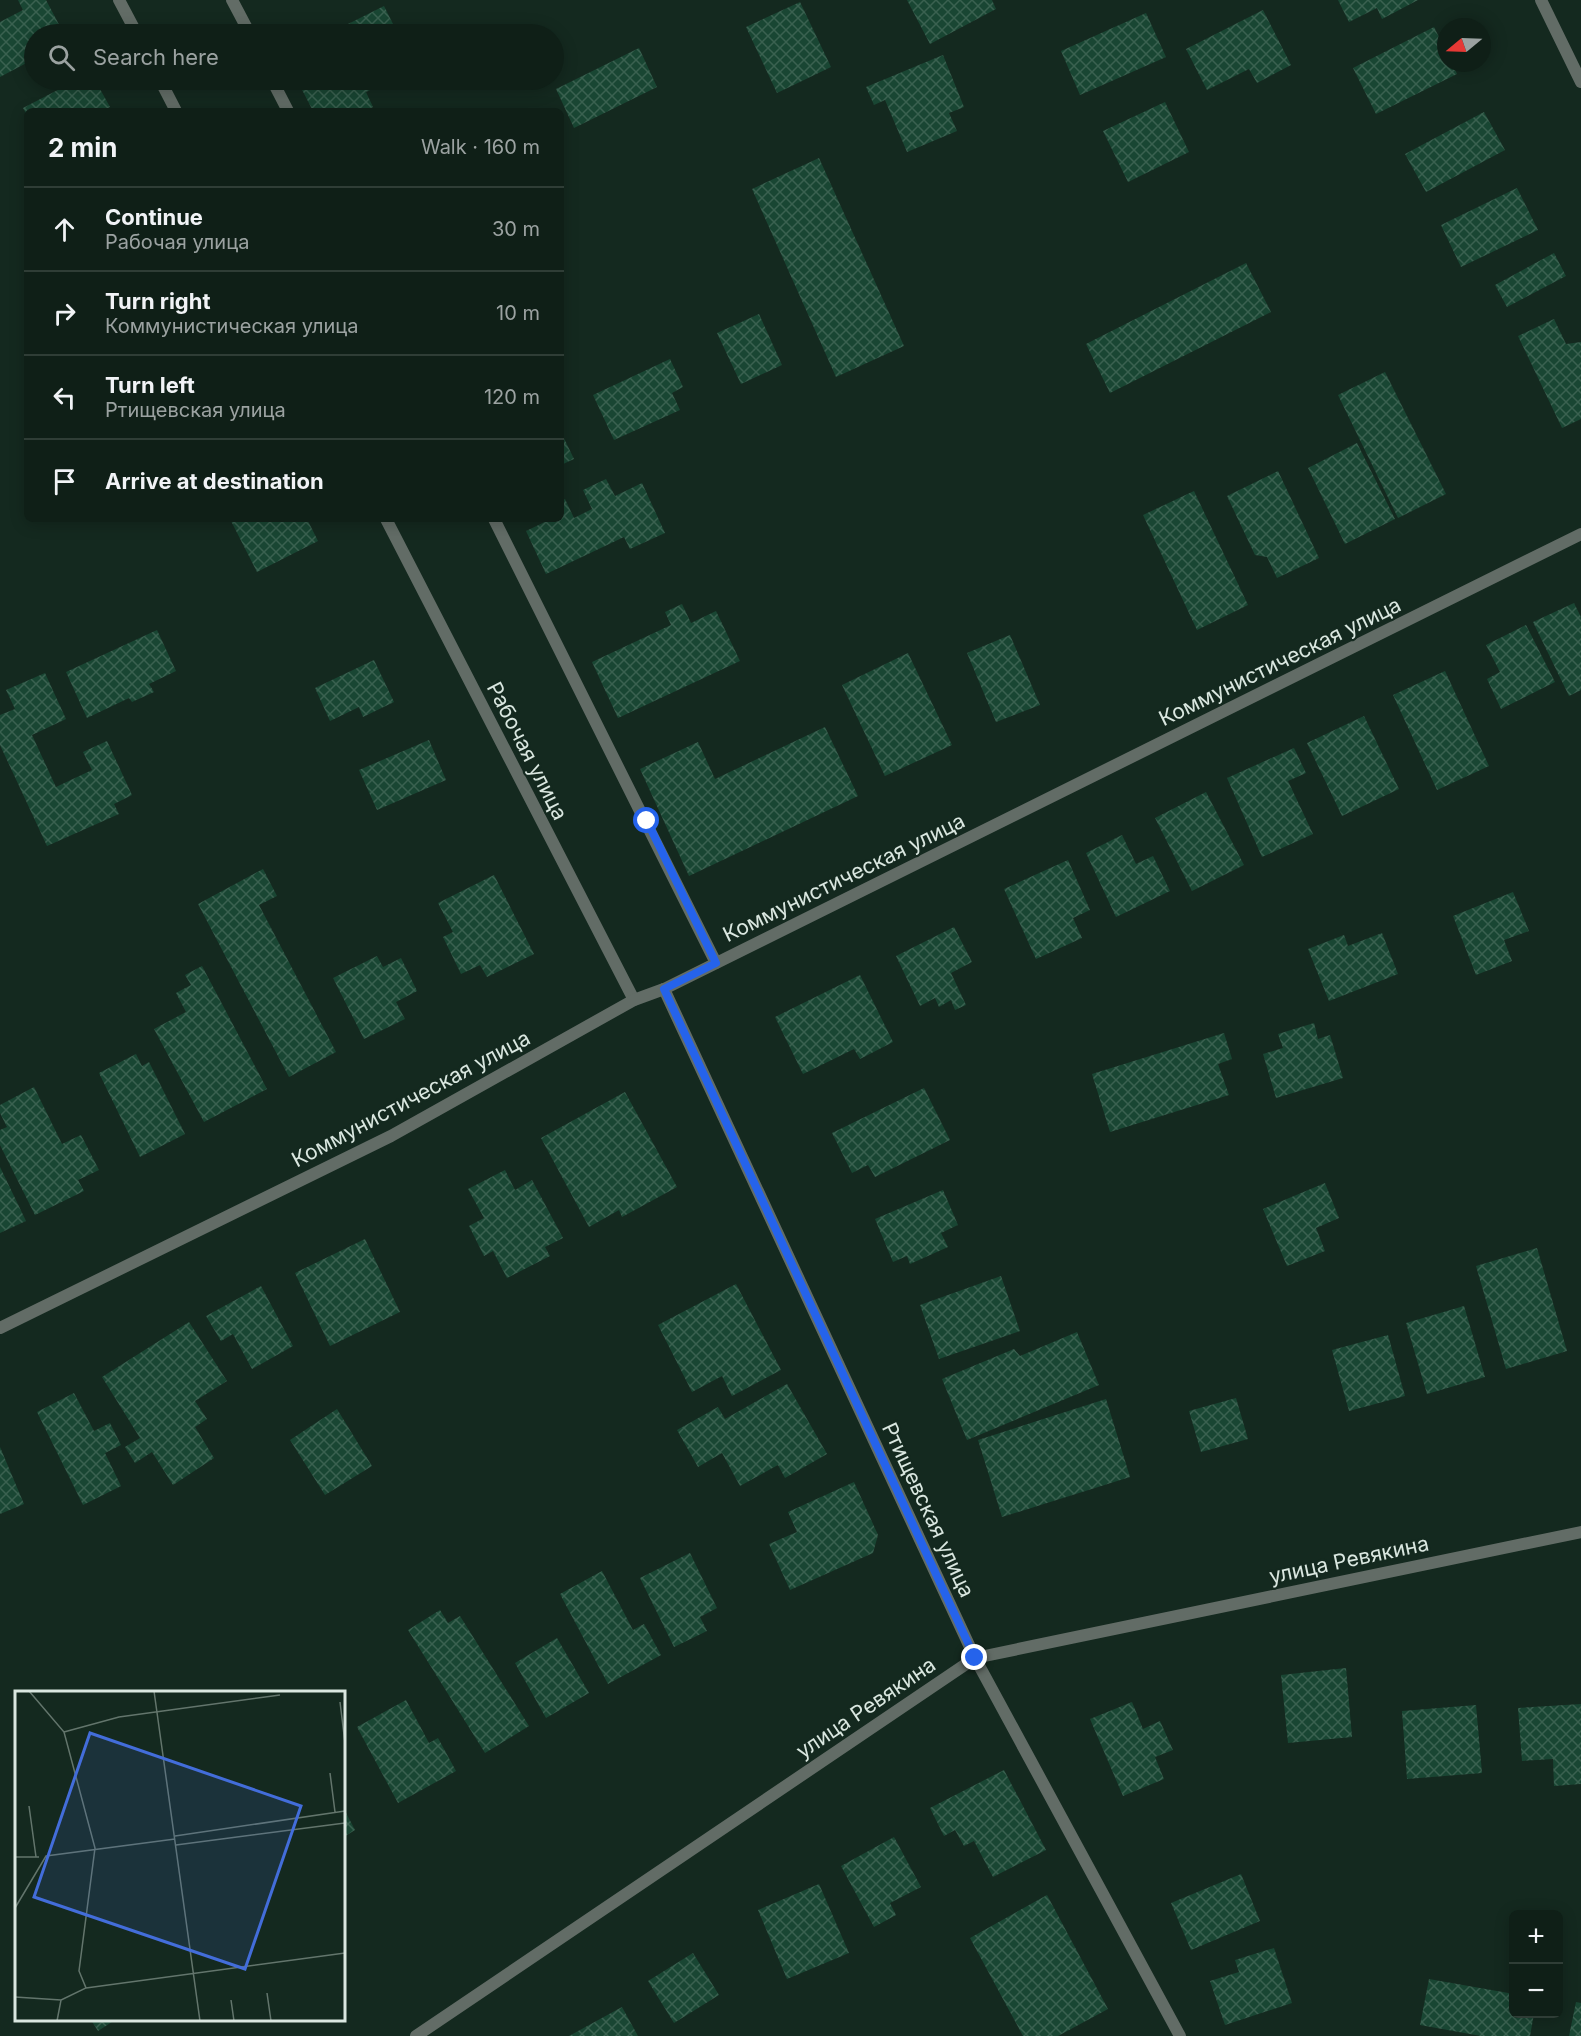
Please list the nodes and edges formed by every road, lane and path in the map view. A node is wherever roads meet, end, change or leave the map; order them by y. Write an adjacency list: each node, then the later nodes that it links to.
1 (119, 0): 4 (street)
2 (232, 0): 5 (street)
3 (1541, 0): 6 (street)
4 (132, 24)
5 (244, 24)
6 (1581, 82)
7 (165, 90): 9 (street)
8 (277, 90): 10 (street)
9 (174, 108)
10 (286, 108)
11 (388, 522): 16 (street, Рабочая улица)
12 (496, 522): 14 (street)
13 (1581, 534): 14 (street, Коммунистическая улица)
14 (716, 963): 15 (street, Коммунистическая улица)
15 (664, 989): 16 (street, Коммунистическая улица); 19 (street, Ртищевская улица)
16 (634, 1000): 17 (street, Коммунистическая улица)
17 (0, 1328)
18 (1581, 1532): 19 (street, улица Ревякина)
19 (975, 1658): 20 (street, улица Ревякина); 21 (street, Ртищевская улица)
20 (416, 2036)
21 (1180, 2036)

